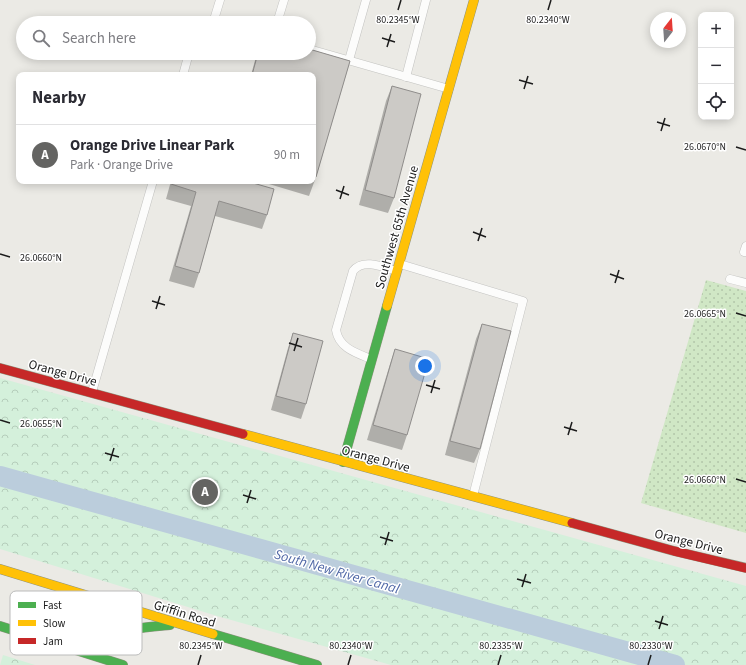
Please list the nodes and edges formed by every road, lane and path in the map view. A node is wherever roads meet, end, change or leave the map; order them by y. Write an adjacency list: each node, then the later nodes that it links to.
1 (220, 0): 6 (lane)
2 (284, 0): 7 (lane)
3 (366, 0): 10 (lane)
4 (426, 0): 12 (lane)
5 (474, 0): 13 (street, Southwest 65th Avenue)
6 (217, 16)
7 (279, 16)
8 (316, 51): 10 (lane)
9 (187, 60): 11 (lane)
10 (349, 60): 12 (lane)
11 (184, 72)
12 (406, 77): 13 (lane)
13 (449, 89): 17 (street, Southwest 65th Avenue)
14 (152, 184): 22 (lane)
15 (746, 246): 16 (lane)
16 (746, 252)
17 (398, 267): 20 (street, Southwest 65th Avenue); 20 (lane); 24 (lane)
18 (730, 278): 19 (lane)
19 (746, 283)
20 (372, 360): 23 (street, Southwest 65th Avenue)
21 (0, 368): 22 (street, Orange Drive)
22 (92, 393): 23 (street, Orange Drive)
23 (343, 462): 24 (street, Orange Drive)
24 (473, 497): 25 (street, Orange Drive)
25 (746, 568)
26 (0, 570): 27 (street, Griffin Road)
27 (69, 591)
28 (142, 613): 29 (street, Griffin Road)
29 (178, 624): 32 (street); 37 (street, Griffin Road)
30 (0, 626): 31 (street)
31 (10, 629)
32 (142, 629)
33 (90, 655): 35 (lane)
34 (93, 655): 36 (street)
35 (86, 665)
36 (123, 665)
37 (317, 665)

